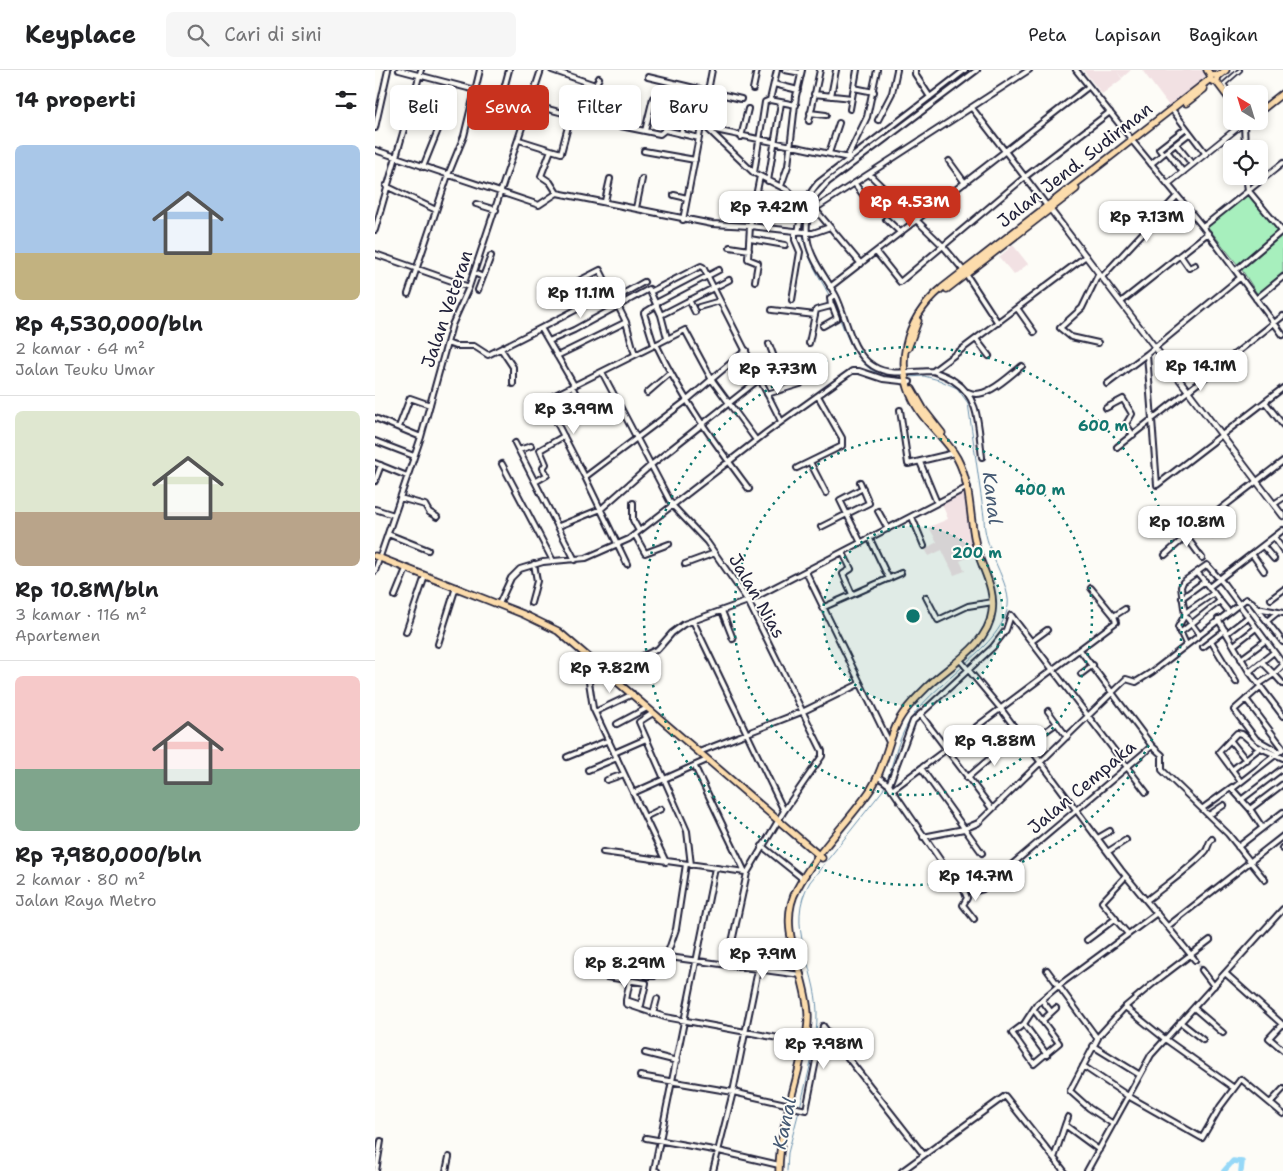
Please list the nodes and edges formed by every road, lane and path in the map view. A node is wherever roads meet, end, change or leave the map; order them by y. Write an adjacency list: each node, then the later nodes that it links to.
1 (388, 70): 69 (street)
2 (399, 70): 27 (street)
3 (421, 70): 27 (street)
4 (481, 70): 32 (street)
5 (509, 70): 33 (street)
6 (541, 70): 34 (street, Jalan Veteran)
7 (551, 70): 35 (street)
8 (712, 70): 37 (street)
9 (757, 70): 42 (street)
10 (777, 70): 31 (street)
11 (785, 70): 25 (street)
12 (820, 70): 47 (street)
13 (836, 70): 49 (street)
14 (857, 70): 41 (street)
15 (877, 70): 45 (street)
16 (897, 70): 65 (street)
17 (915, 70): 50 (street)
18 (955, 70): 26 (street)
19 (977, 70): 137 (street)
20 (1029, 70): 59 (street)
21 (1075, 70): 39 (street)
22 (1207, 70): 30 (main road)
23 (1226, 70): 30 (main road)
24 (1240, 70): 38 (street)
25 (802, 72): 43 (street)
26 (963, 72): 50 (street)
27 (420, 76): 40 (street); 98 (street)
28 (599, 78): 35 (street)
29 (648, 78): 36 (street)
30 (1213, 79): 44 (main road); 63 (main road, Jalan Jend. Sudirman); 87 (main road, Jalan Jend. Sudirman)
31 (774, 84): 43 (street); 53 (street)
32 (478, 85)
33 (505, 85)
34 (536, 85)
35 (595, 85)
36 (682, 85)
37 (709, 85)
38 (1226, 85)
39 (1088, 87): 62 (street); 96 (street)
40 (467, 88)
41 (854, 88): 45 (street); 51 (street)
42 (753, 89)
43 (798, 90): 56 (street)
44 (1223, 91)
45 (874, 92): 99 (street)
46 (1283, 92): 55 (main road)
47 (813, 94): 49 (street); 61 (street)
48 (727, 96): 52 (street)
49 (831, 96): 51 (street)
50 (930, 97): 99 (street)
51 (852, 98): 58 (street)
52 (741, 99)
53 (770, 100): 54 (street); 86 (street)
54 (781, 103): 56 (street); 88 (street)
55 (1268, 104)
56 (796, 105): 90 (street)
57 (651, 106): 80 (street)
58 (851, 108)
59 (972, 108): 96 (street); 108 (street)
60 (748, 109): 83 (street)
61 (810, 112): 64 (street); 66 (street)
62 (1110, 112): 87 (street); 111 (street)
63 (1174, 112): 70 (street); 87 (main road, Jalan Jend. Sudirman)
64 (826, 115)
65 (878, 120)
66 (809, 121)
67 (839, 124): 95 (street)
68 (467, 125): 109 (street)
69 (375, 128)
70 (1186, 128): 81 (street); 94 (street)
71 (438, 130): 105 (street)
72 (522, 130): 85 (street, Jalan Veteran)
73 (567, 130): 92 (street)
74 (640, 130): 80 (street)
75 (682, 130): 82 (street)
76 (700, 130): 84 (street)
77 (709, 130): 107 (street)
78 (712, 130): 83 (street)
79 (1235, 130): 97 (street)
80 (645, 131): 82 (street)
81 (1190, 133): 89 (street); 97 (street)
82 (681, 134): 84 (street)
83 (741, 137): 86 (street)
84 (699, 138): 100 (street)
85 (519, 140): 92 (street); 123 (street, Jalan Veteran)
86 (759, 140): 88 (street); 107 (street)
87 (1133, 142): 103 (street); 132 (main road, Jalan Jend. Sudirman)
88 (775, 143): 90 (street); 114 (street)
89 (1176, 144): 94 (street); 104 (street)
90 (790, 146): 95 (street); 120 (street)
91 (375, 150): 98 (street)
92 (551, 150): 122 (street)
93 (644, 151): 100 (street)
94 (1165, 152): 103 (street); 106 (street)
95 (829, 153): 99 (street)
96 (1005, 153): 111 (street); 115 (street)
97 (1205, 154): 104 (street)
98 (395, 158): 105 (street); 119 (street)
99 (848, 158): 137 (street)
100 (695, 160): 127 (street)
101 (949, 162): 115 (street)
102 (1283, 163): 121 (street)
103 (1151, 164): 117 (street)
104 (1192, 164): 106 (street)
105 (423, 167): 109 (street)
106 (1183, 172): 117 (street)
107 (754, 173): 110 (street)
108 (869, 174): 116 (street); 140 (street)
109 (448, 175): 123 (street); 135 (street)
110 (760, 176): 114 (street); 129 (street)
111 (1025, 177): 132 (street); 151 (street)
112 (610, 179): 128 (street)
113 (642, 179): 133 (street)
114 (768, 181): 120 (street)
115 (965, 183): 140 (street)
116 (855, 184): 125 (street); 134 (street)
117 (1168, 184): 126 (street)
118 (1247, 185): 121 (street)
119 (387, 186): 135 (street); 144 (street)
120 (781, 186): 131 (street)
121 (1247, 191): 143 (street); 145 (street)
122 (557, 193): 123 (street); 128 (street)
123 (501, 194): 136 (street, Jalan Veteran)
124 (674, 194): 127 (street)
125 (864, 196)
126 (1177, 196): 143 (street); 166 (street)
127 (687, 198): 139 (street)
128 (605, 201): 133 (street)
129 (755, 203): 131 (street); 141 (street)
130 (476, 204): 136 (street)
131 (798, 204): 137 (street)
132 (1049, 207): 158 (street); 164 (main road, Jalan Jend. Sudirman)
133 (636, 208): 139 (street)
134 (815, 209): 137 (street); 142 (street)
135 (436, 210): 161 (street)
136 (496, 210): 165 (street, Jalan Veteran)
137 (806, 211): 146 (street); 146 (street)
138 (886, 219): 147 (street)
139 (683, 220): 141 (street)
140 (916, 221): 147 (street); 151 (street)
141 (751, 226): 146 (street); 149 (street)
142 (830, 227): 146 (street); 159 (street)
143 (1203, 228): 148 (street)
144 (375, 230)
145 (1283, 231): 163 (street)
146 (801, 232): 176 (street); 189 (street)
147 (901, 233): 154 (street)
148 (1207, 233): 156 (street); 163 (street)
149 (750, 239): 150 (street); 153 (street)
150 (785, 245)
151 (943, 246): 154 (street); 164 (street)
152 (730, 247): 153 (street)
153 (749, 250): 173 (street)
154 (876, 252): 159 (street)
155 (375, 254): 161 (street)
156 (1180, 255): 160 (street); 190 (street)
157 (491, 256): 167 (street)
158 (1086, 256): 166 (street); 195 (street)
159 (861, 264): 176 (street)
160 (1195, 265)
161 (417, 267): 175 (street); 183 (street)
162 (719, 270): 168 (street)
163 (1236, 270): 170 (street)
164 (965, 272): 202 (street); 227 (main road, Jalan Jend. Sudirman)
165 (474, 273): 167 (street); 175 (street, Jalan Veteran)
166 (1101, 275): 190 (street); 212 (street)
167 (483, 276): 179 (street)
168 (708, 276): 169 (street); 177 (street); 178 (street)
169 (679, 277): 177 (street); 180 (street)
170 (1241, 277): 186 (street); 216 (street)
171 (1283, 277): 186 (street)
172 (729, 280): 178 (street)
173 (755, 281)
174 (644, 282): 185 (street)
175 (469, 287): 213 (street, Jalan Veteran)
176 (830, 287): 184 (street)
177 (685, 288): 191 (street)
178 (713, 288): 187 (street); 188 (street)
179 (478, 290)
180 (652, 291): 191 (street); 193 (street)
181 (557, 292): 182 (street)
182 (610, 292): 185 (street); 205 (street)
183 (407, 294)
184 (833, 296): 192 (street); 227 (street)
185 (614, 299): 193 (street)
186 (1256, 299): 203 (street)
187 (689, 300): 197 (street); 198 (street)
188 (720, 300): 194 (street); 218 (street)
189 (792, 300)
190 (1121, 302): 216 (street)
191 (656, 304): 198 (street); 215 (street)
192 (832, 305): 199 (street); 204 (street)
193 (618, 306): 201 (street); 210 (street)
194 (699, 306)
195 (1017, 308): 202 (street); 206 (street)
196 (772, 310): 199 (street)
197 (695, 312)
198 (661, 315): 208 (street)
199 (815, 315): 211 (street)
200 (1283, 316): 203 (street)
201 (626, 322): 220 (street); 221 (street)
202 (998, 322): 209 (street)
203 (1274, 323): 207 (street); 236 (street)
204 (823, 326)
205 (541, 328): 210 (street); 217 (street)
206 (1034, 332)
207 (1283, 335)
208 (667, 338): 215 (street); 229 (street)
209 (976, 339): 222 (street); 224 (street)
210 (549, 341): 221 (street)
211 (809, 342)
212 (1098, 343)
213 (447, 344): 217 (street); 244 (street, Jalan Veteran)
214 (769, 344): 228 (street)
215 (655, 345): 220 (street); 226 (street)
216 (1155, 347): 219 (street); 236 (street)
217 (501, 349): 230 (street)
218 (746, 350): 228 (street); 229 (street)
219 (1147, 354): 232 (street); 249 (street)
220 (635, 355): 225 (street)
221 (557, 356): 233 (street)
222 (989, 356)
223 (1022, 366): 237 (street)
224 (933, 371): 227 (street); 237 (street)
225 (602, 372): 233 (street); 257 (street, Jalan Nias)
226 (670, 373): 238 (street); 241 (street)
227 (907, 377): 240 (street); 264 (main road); 271 (main road)
228 (759, 378): 239 (street); 243 (street)
229 (712, 380): 241 (street); 243 (street)
230 (513, 384)
231 (800, 384): 239 (street)
232 (1107, 384)
233 (573, 386): 235 (street); 235 (street)
234 (1283, 388): 242 (street)
235 (565, 390): 255 (street)
236 (1189, 390): 249 (street); 254 (street)
237 (968, 392): 266 (street)
238 (647, 393)
239 (767, 394): 248 (street)
240 (818, 396): 248 (street); 269 (street)
241 (687, 401): 250 (street); 257 (street)
242 (1265, 402): 251 (street); 254 (street)
243 (728, 403): 250 (street); 258 (street)
244 (430, 405): 252 (street); 256 (street, Jalan Veteran)
245 (1106, 408): 253 (street)
246 (900, 410): 270 (street)
247 (375, 418): 252 (street)
248 (781, 421): 258 (street)
249 (1151, 421): 253 (street); 254 (street)
250 (701, 425): 267 (street); 275 (street)
251 (1283, 425)
252 (399, 427): 256 (street)
253 (1133, 435): 262 (street)
254 (1222, 435): 280 (street)
255 (564, 436): 278 (street); 281 (street)
256 (421, 437): 265 (street, Jalan Veteran)
257 (637, 440): 275 (street, Jalan Nias); 278 (street)
258 (756, 440): 267 (street)
259 (375, 441): 265 (street)
260 (515, 443): 263 (street)
261 (531, 446): 263 (street)
262 (1117, 447)
263 (519, 450): 281 (street)
264 (954, 453): 270 (street); 271 (main road)
265 (414, 456): 277 (street, Jalan Veteran)
266 (982, 457)
267 (728, 461): 285 (street); 291 (street)
268 (1283, 461): 280 (street)
269 (810, 462): 276 (street); 286 (street)
270 (920, 462): 290 (street)
271 (961, 462): 283 (main road); 392 (main road)
272 (375, 464): 274 (street)
273 (502, 464): 329 (street)
274 (381, 465): 277 (street); 279 (street)
275 (651, 465): 291 (street, Jalan Nias); 294 (street)
276 (797, 468)
277 (407, 476): 287 (street, Jalan Veteran)
278 (585, 477): 294 (street)
279 (375, 481)
280 (1257, 481): 292 (street); 302 (street)
281 (535, 482): 303 (street)
282 (860, 482): 284 (street)
283 (968, 487): 290 (street); 356 (main road)
284 (863, 488): 296 (street); 296 (street)
285 (749, 489)
286 (825, 493)
287 (400, 498): 297 (street, Jalan Veteran); 300 (street)
288 (1283, 498): 292 (street)
289 (633, 503): 307 (street)
290 (937, 503): 301 (street)
291 (672, 504): 307 (street); 321 (street, Jalan Nias)
292 (1274, 504): 299 (street)
293 (375, 509): 297 (street)
294 (601, 509): 303 (street); 314 (street)
295 (878, 511): 305 (street)
296 (846, 514): 304 (street); 316 (street)
297 (394, 515): 308 (street, Jalan Veteran)
298 (1171, 516): 311 (street)
299 (1283, 516)
300 (437, 517)
301 (912, 517): 305 (street); 317 (street)
302 (1204, 522): 310 (street); 311 (street)
303 (559, 526): 328 (street)
304 (821, 527)
305 (888, 529): 313 (street)
306 (1283, 530): 312 (street)
307 (639, 531): 309 (street)
308 (388, 534): 319 (street); 325 (street, Jalan Veteran)
309 (635, 534): 314 (street); 315 (street)
310 (1213, 535)
311 (1187, 536): 324 (street); 326 (street)
312 (1274, 537): 318 (street); 320 (street)
313 (870, 539): 316 (street); 340 (street)
314 (619, 544): 328 (street); 331 (street)
315 (669, 544)
316 (861, 544): 322 (street)
317 (923, 546)
318 (1263, 546): 323 (street); 327 (street)
319 (429, 550)
320 (1283, 550)
321 (715, 553): 332 (street); 355 (street, Jalan Nias)
322 (843, 553): 336 (street); 348 (street)
323 (1252, 554): 334 (street); 341 (street)
324 (1165, 555)
325 (378, 557): 333 (main road); 335 (street, Jalan Veteran)
326 (1202, 558)
327 (1274, 559)
328 (575, 560): 329 (street)
329 (553, 561): 330 (street)
330 (534, 564): 354 (street); 357 (street)
331 (627, 564)
332 (685, 564)
333 (406, 569): 339 (main road); 349 (street)
334 (1264, 570)
335 (375, 571)
336 (806, 572): 355 (street); 359 (street)
337 (1197, 572): 341 (street); 342 (street); 351 (street)
338 (901, 573): 340 (street)
339 (425, 576): 343 (main road); 375 (street)
340 (889, 578): 348 (street)
341 (1219, 579): 344 (street); 358 (street)
342 (1205, 581): 344 (street); 351 (street)
343 (456, 587): 357 (main road); 385 (street)
344 (1209, 587): 347 (street)
345 (1091, 588): 366 (street)
346 (1283, 590): 352 (street)
347 (1214, 593): 353 (street); 365 (street)
348 (852, 594): 359 (street)
349 (395, 596)
350 (926, 597): 356 (street)
351 (1182, 598): 365 (street)
352 (1271, 599)
353 (1221, 601): 363 (street); 371 (street)
354 (531, 602)
355 (748, 602): 362 (street); 413 (street, Jalan Nias)
356 (993, 602): 398 (main road)
357 (499, 604): 394 (main road)
358 (1238, 604): 360 (street); 363 (street); 367 (street)
359 (822, 608): 405 (street)
360 (1257, 608): 364 (street); 370 (street)
361 (1125, 609): 366 (street)
362 (722, 610): 369 (street); 380 (street)
363 (1228, 611): 368 (street)
364 (1281, 612): 370 (street)
365 (1185, 614): 371 (street); 377 (street)
366 (1114, 616): 389 (street)
367 (1247, 617): 372 (street); 374 (street)
368 (1219, 619): 374 (street); 378 (street)
369 (693, 621): 400 (street); 423 (street)
370 (1267, 621): 379 (street)
371 (1192, 624): 377 (street); 378 (street)
372 (1256, 628): 383 (street); 387 (street)
373 (1047, 630): 381 (street)
374 (1226, 631): 382 (street); 387 (street)
375 (406, 632)
376 (1283, 632): 379 (street)
377 (1180, 634): 386 (street)
378 (1199, 634): 386 (street)
379 (1278, 635): 384 (street)
380 (733, 639)
381 (1032, 641): 397 (street); 399 (street)
382 (1211, 641): 388 (street); 404 (street)
383 (1265, 641): 390 (street); 391 (street)
384 (1283, 642)
385 (438, 644)
386 (1186, 644): 408 (street)
387 (1234, 645): 391 (street)
388 (1203, 646)
389 (1080, 650): 396 (street); 399 (street)
390 (1274, 652): 393 (street); 395 (street)
391 (1241, 659): 401 (street)
392 (962, 662): 397 (street); 398 (main road)
393 (1263, 662): 401 (street); 403 (street)
394 (594, 663): 400 (main road); 415 (street)
395 (1283, 664): 403 (street)
396 (1093, 665): 402 (street); 408 (street)
397 (968, 668): 412 (street); 417 (street)
398 (950, 669): 428 (main road); 450 (main road)
399 (1055, 670): 412 (street); 418 (street)
400 (608, 672): 409 (main road)
401 (1249, 672): 407 (street)
402 (1081, 674)
403 (1274, 674): 406 (street); 407 (street)
404 (1236, 682)
405 (859, 684): 413 (street); 428 (street)
406 (1283, 684)
407 (1259, 685): 410 (street); 419 (street)
408 (1114, 692): 418 (street); 430 (street)
409 (633, 694): 411 (main road); 415 (street)
410 (1246, 699): 433 (street); 433 (street)
411 (647, 708): 416 (main road); 421 (street)
412 (1001, 709): 432 (street); 441 (street)
413 (803, 711): 423 (street); 467 (street, Jalan Nias)
414 (1047, 711): 420 (street)
415 (595, 712): 426 (street)
416 (653, 713): 425 (street); 434 (main road)
417 (920, 714): 432 (street); 454 (street)
418 (1090, 716): 424 (street); 444 (street)
419 (1283, 716)
420 (1057, 723): 422 (street); 424 (street)
421 (617, 724)
422 (1046, 731)
423 (746, 733): 434 (street); 467 (street)
424 (1067, 737): 441 (street)
425 (646, 739): 435 (street); 452 (street)
426 (609, 740): 435 (street); 436 (street)
427 (1231, 740): 431 (street); 440 (street); 447 (street)
428 (889, 742): 485 (main road)
429 (1009, 742): 449 (street)
430 (1152, 746): 444 (street, Jalan Cempaka); 462 (street)
431 (1261, 747): 433 (street); 440 (street)
432 (947, 749): 443 (street); 449 (street)
433 (1280, 751): 438 (street); 453 (street)
434 (699, 752): 439 (main road)
435 (615, 753): 437 (street)
436 (567, 757)
437 (617, 758): 446 (street); 448 (street)
438 (1283, 758)
439 (707, 760): 442 (street); 471 (main road)
440 (1245, 760): 447 (street)
441 (1042, 762): 464 (street); 466 (street)
442 (695, 767): 452 (street); 490 (street)
443 (921, 768): 457 (street); 473 (street)
444 (1129, 768): 458 (street); 466 (street, Jalan Cempaka)
445 (1283, 768): 460 (street)
446 (588, 770)
447 (1232, 770): 453 (street)
448 (624, 774): 451 (street); 459 (street)
449 (967, 778): 464 (street)
450 (881, 779): 454 (street); 485 (main road)
451 (607, 780)
452 (665, 780): 459 (street); 488 (street)
453 (1241, 782): 456 (street)
454 (888, 784): 457 (street)
455 (1283, 784): 465 (street)
456 (1232, 787): 460 (street); 462 (street)
457 (892, 790): 475 (street)
458 (1146, 792)
459 (633, 793): 470 (street)
460 (1241, 800): 465 (street)
461 (1224, 805): 469 (street)
462 (1203, 808): 469 (street)
463 (661, 809): 470 (street)
464 (992, 809): 473 (street)
465 (1250, 809): 472 (street)
466 (1076, 810): 477 (street); 494 (street, Jalan Cempaka)
467 (784, 811): 471 (street)
468 (1283, 812): 472 (street)
469 (1209, 815): 481 (street)
470 (645, 817): 486 (street)
471 (778, 821): 480 (street); 485 (main road)
472 (1262, 827): 481 (street)
473 (964, 829): 475 (street); 484 (street)
474 (1110, 831): 477 (street)
475 (923, 836): 494 (street)
476 (1283, 836): 487 (street)
477 (1098, 838): 482 (street)
478 (1212, 839): 495 (street)
479 (1126, 840): 482 (street)
480 (763, 846): 490 (street); 492 (street)
481 (1238, 847): 487 (street)
482 (1109, 851): 491 (street)
483 (603, 852): 486 (street)
484 (982, 853)
485 (821, 857): 492 (main road); 509 (main road)
486 (667, 862): 488 (street)
487 (1249, 862): 493 (street); 500 (street)
488 (689, 864): 489 (street); 507 (street)
489 (715, 868): 490 (street); 510 (street)
490 (746, 873): 512 (street)
491 (1126, 876): 495 (street); 499 (street)
492 (803, 879): 509 (main road)
493 (1265, 880)
494 (963, 888): 498 (street)
495 (1147, 900): 497 (street)
496 (1283, 909): 517 (street)
497 (1157, 913): 500 (street); 501 (street)
498 (974, 919)
499 (1116, 919): 501 (street); 502 (street)
500 (1168, 926): 506 (street)
501 (1128, 934): 522 (street)
502 (1087, 940)
503 (1210, 940): 506 (street)
504 (647, 954): 505 (street)
505 (659, 955): 507 (street); 518 (street)
506 (1191, 955): 511 (street); 527 (street)
507 (667, 956): 510 (street)
508 (629, 957): 520 (street)
509 (798, 957): 516 (main road)
510 (695, 960): 512 (street); 533 (street)
511 (1195, 960)
512 (727, 965): 513 (street)
513 (758, 970): 516 (street); 538 (street)
514 (1047, 970): 522 (street)
515 (1202, 970): 523 (street)
516 (802, 972): 543 (main road); 558 (main road)
517 (1225, 973): 523 (street); 537 (street)
518 (647, 976)
519 (607, 977): 520 (street)
520 (622, 979): 521 (street)
521 (630, 980): 525 (street); 525 (street)
522 (1059, 986): 526 (street); 540 (street)
523 (1214, 986): 529 (street)
524 (657, 999): 532 (street)
525 (626, 1000): 532 (street)
526 (1042, 1000): 530 (street); 531 (street)
527 (1125, 1007): 540 (street); 541 (street)
528 (1056, 1008): 531 (street)
529 (1194, 1008): 535 (street); 539 (street)
530 (1033, 1010): 534 (street); 536 (street)
531 (1051, 1012): 534 (street)
532 (653, 1014): 533 (street)
533 (683, 1021): 538 (street); 548 (street)
534 (1041, 1021): 547 (street)
535 (1181, 1022): 541 (street); 542 (street)
536 (1024, 1024): 547 (street); 547 (street)
537 (1282, 1024): 545 (street)
538 (744, 1032): 543 (street); 555 (street)
539 (1223, 1032)
540 (1098, 1038): 544 (street)
541 (1165, 1039): 550 (street); 553 (street)
542 (1203, 1040)
543 (805, 1043): 558 (main road)
544 (1093, 1046): 549 (street); 550 (street)
545 (1283, 1050)
546 (645, 1053): 548 (street)
547 (1047, 1055)
548 (677, 1061): 552 (street)
549 (1083, 1066): 556 (street); 561 (street)
550 (1140, 1075): 556 (street)
551 (640, 1076): 552 (street)
552 (673, 1082): 555 (street); 565 (street)
553 (1234, 1088): 556 (street); 557 (street)
554 (1283, 1089): 557 (street)
555 (733, 1092): 558 (street); 567 (street)
556 (1129, 1096): 561 (street)
557 (1270, 1103): 559 (street)
558 (792, 1106): 568 (street); 571 (main road)
559 (1283, 1114)
560 (1068, 1117): 562 (street)
561 (1113, 1124): 566 (street)
562 (1065, 1125): 566 (street); 570 (street)
563 (646, 1138): 565 (street)
564 (381, 1141): 572 (street)
565 (661, 1141): 567 (street); 574 (street)
566 (1099, 1150): 578 (street)
567 (719, 1151): 571 (street); 575 (street)
568 (924, 1155): 570 (street); 576 (street)
569 (449, 1157): 573 (street)
570 (1054, 1158): 577 (street)
571 (780, 1169)
572 (376, 1171)
573 (446, 1171)
574 (657, 1171)
575 (713, 1171)
576 (902, 1171)
577 (1064, 1171)
578 (1087, 1171)

